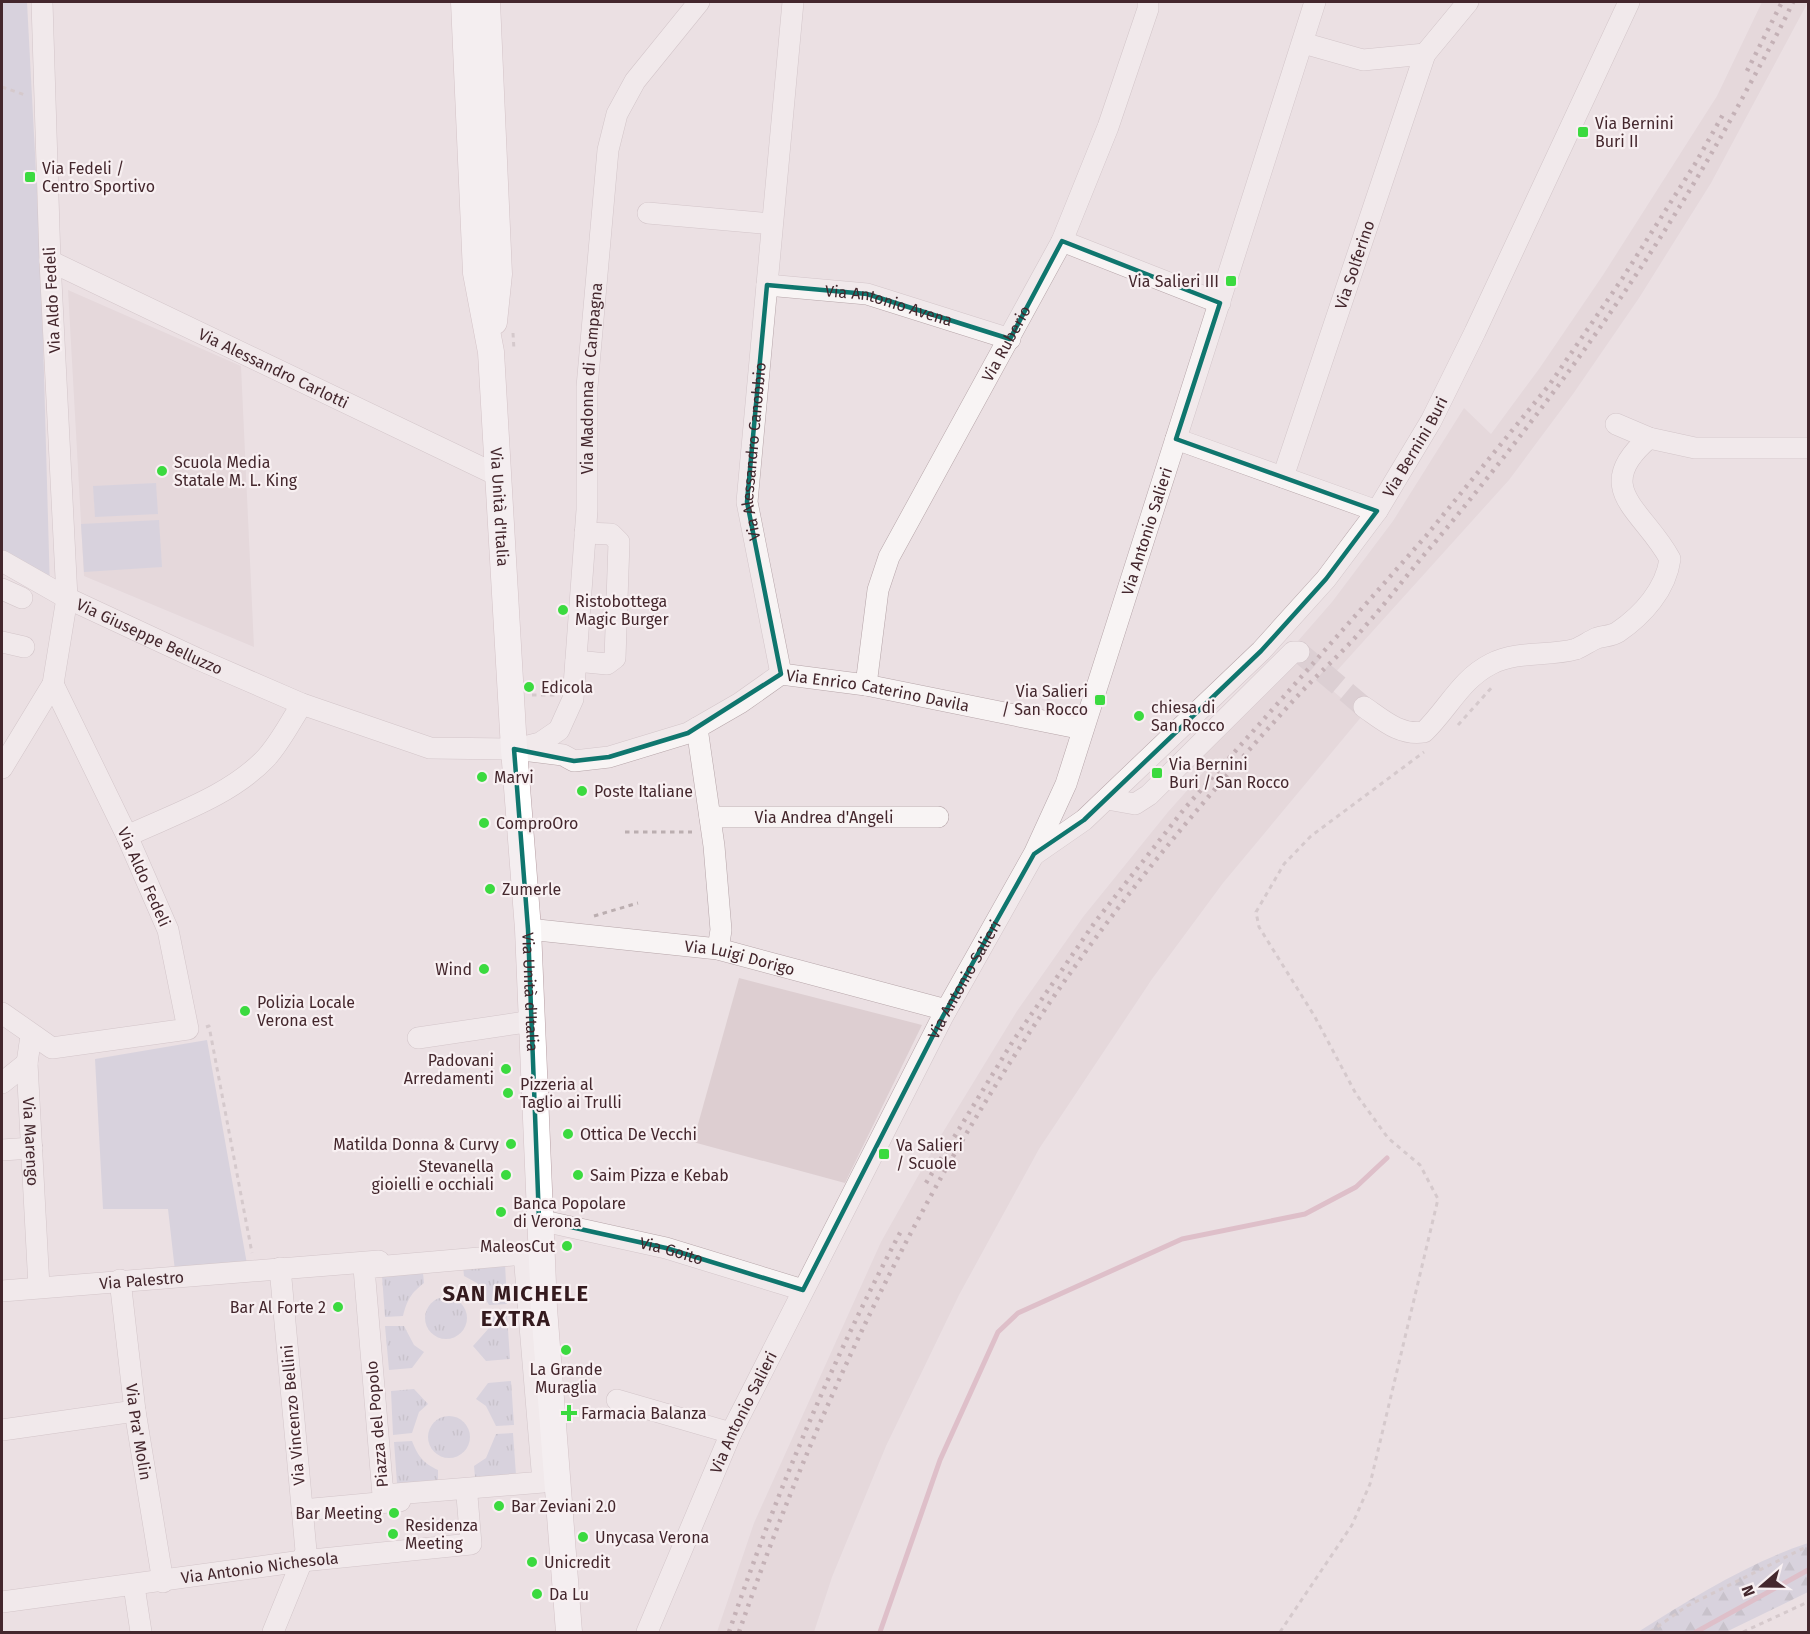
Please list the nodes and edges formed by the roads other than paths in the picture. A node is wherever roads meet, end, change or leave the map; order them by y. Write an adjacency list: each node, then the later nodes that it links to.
1 (42, 2): 17 (street, Via Aldo Fedeli)
2 (464, 2): 21 (main road, Via Unità d'Italia)
3 (487, 2): 21 (main road, Via Unità d'Italia)
4 (699, 2): 29 (street, Via Madonna di Campagna)
5 (793, 2): 15 (street, Via Alessandro Canobbio)
6 (1148, 2): 16 (street, Via Ruberio)
7 (1315, 2): 12 (street, Via Antonio Salieri)
8 (1468, 2): 13 (street, Via Solferino)
9 (1629, 2): 11 (street, Via Bernini Buri)
10 (1646, 2): 11 (street, Via Bernini Buri)
11 (1621, 23): 28 (street, Via Bernini Buri)
12 (1303, 43): 13 (street); 19 (street, Via Antonio Salieri)
13 (1425, 54): 27 (street, Via Solferino)
14 (648, 213): 15 (street)
15 (772, 224): 18 (street, Via Alessandro Canobbio)
16 (1062, 241): 19 (street); 20 (street, Via Ruberio)
17 (50, 261): 26 (street, Via Alessandro Carlotti); 33 (street, Via Aldo Fedeli)
18 (767, 285): 20 (street, Via Antonio Avena); 38 (street, Via Alessandro Canobbio)
19 (1220, 303): 24 (street, Via Antonio Salieri)
20 (1010, 339): 40 (street, Via Ruberio)
21 (491, 352): 26 (main road, Via Unità d'Italia)
22 (1616, 424): 23 (street)
23 (1649, 438): 25 (street); 42 (street)
24 (1176, 439): 27 (street); 44 (street, Via Antonio Salieri)
25 (1809, 448)
26 (497, 476): 46 (main road, Via Unità d'Italia)
27 (1283, 477): 28 (street)
28 (1377, 511): 49 (street, Via Bernini Buri)
29 (585, 533): 37 (street, Via Madonna di Campagna); 37 (street)
30 (2, 561): 33 (street, Via Giuseppe Belluzzo)
31 (2, 589): 32 (street)
32 (22, 598)
33 (67, 598): 39 (street, Via Aldo Fedeli); 41 (street, Via Giuseppe Belluzzo)
34 (2, 642): 35 (street)
35 (24, 647)
36 (1299, 652): 49 (street)
37 (576, 661): 45 (street, Via Madonna di Campagna)
38 (781, 674): 40 (street, Via Enrico Caterino Davila); 43 (street, Via Enrico Caterino Davila)
39 (53, 684): 48 (street); 52 (street, Via Aldo Fedeli)
40 (866, 685): 44 (street, Via Enrico Caterino Davila)
41 (302, 704): 46 (street, Via Giuseppe Belluzzo); 52 (street)
42 (1364, 707)
43 (697, 728): 47 (street, Via Enrico Caterino Davila); 51 (street)
44 (1083, 729): 53 (street, Via Antonio Salieri)
45 (559, 730): 46 (street); 47 (street)
46 (514, 749): 47 (street, Via Enrico Caterino Davila); 54 (main road, Via Unità d'Italia)
47 (563, 755)
48 (2, 768)
49 (1107, 799): 53 (street, Via Bernini Buri)
50 (938, 817): 51 (street, Via Andrea d'Angeli)
51 (711, 824): 55 (street)
52 (127, 836): 59 (street, Via Aldo Fedeli)
53 (1034, 854): 56 (street, Via Antonio Salieri)
54 (528, 929): 55 (street, Via Luigi Dorigo); 58 (main road, Via Unità d'Italia)
55 (718, 950): 56 (street, Via Luigi Dorigo)
56 (946, 1010): 70 (street, Via Antonio Salieri)
57 (2, 1013): 59 (street)
58 (533, 1021): 60 (street); 65 (main road, Via Unità d'Italia)
59 (31, 1036): 61 (street, Via Marengo)
60 (418, 1038)
61 (27, 1063): 62 (street); 63 (street, Via Marengo)
62 (2, 1083)
63 (32, 1148): 64 (street); 69 (street, Via Marengo)
64 (2, 1150)
65 (539, 1220): 66 (main road, Via Unità d'Italia); 70 (street, Via Goito)
66 (532, 1252): 66 (street, Piazza del Popolo); 67 (street); 76 (main road, Via Unità d'Italia)
67 (279, 1268): 68 (street, Via Palestro); 78 (street, Via Vincenzo Bellini)
68 (120, 1280): 69 (street, Via Palestro); 73 (street, Via Pra' Molin)
69 (39, 1287): 71 (street, Via Palestro)
70 (803, 1290): 75 (street, Via Antonio Salieri)
71 (2, 1291)
72 (617, 1400): 75 (street)
73 (135, 1411): 74 (street); 80 (street, Via Pra' Molin)
74 (2, 1431)
75 (731, 1432): 86 (street, Via Antonio Salieri)
76 (557, 1486): 77 (street, Piazza del Popolo); 85 (main road, Via Unità d'Italia)
77 (467, 1496): 78 (street, Piazza del Popolo); 79 (street, Via Antonio Nichesola)
78 (302, 1510): 79 (street, Via Vincenzo Bellini)
79 (302, 1561): 80 (street, Via Antonio Nichesola); 84 (street, Via Vincenzo Bellini)
80 (163, 1582): 81 (street, Via Antonio Nichesola)
81 (134, 1586): 82 (street, Via Antonio Nichesola); 83 (street)
82 (2, 1602)
83 (141, 1632)
84 (273, 1632)
85 (569, 1632)
86 (647, 1632)

